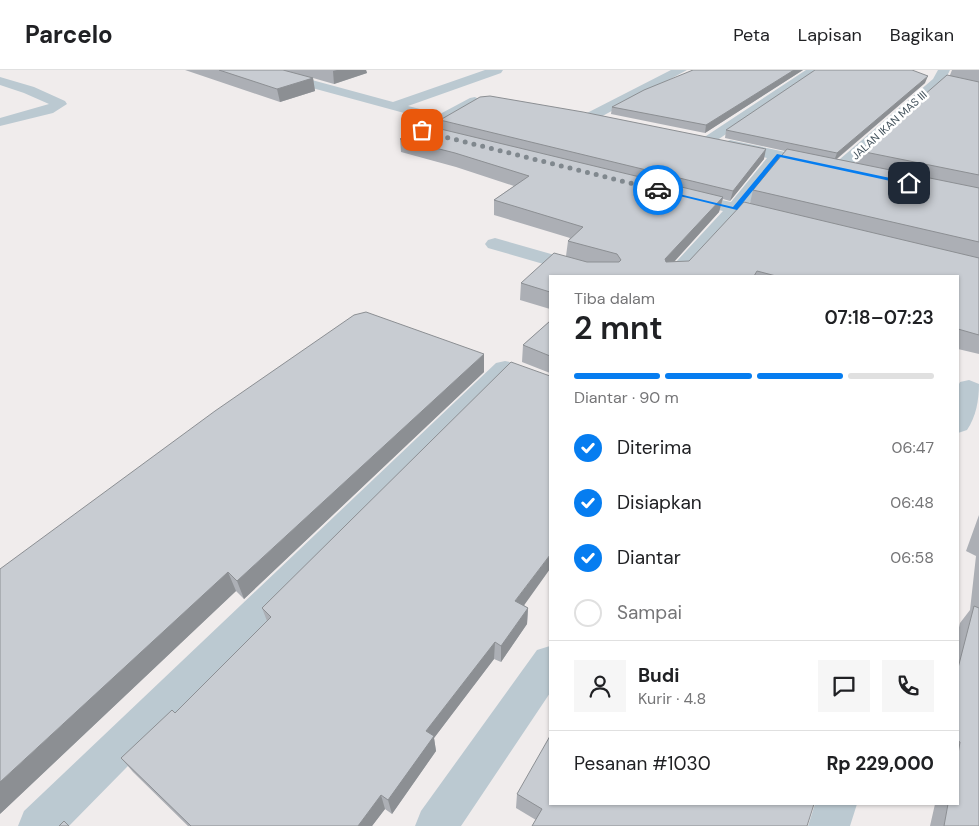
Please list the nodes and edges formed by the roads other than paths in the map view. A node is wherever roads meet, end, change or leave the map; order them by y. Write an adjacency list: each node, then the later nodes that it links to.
1 (261, 70): 6 (street)
2 (294, 70): 6 (street)
3 (496, 70): 11 (street)
4 (681, 70): 13 (street)
5 (814, 70): 19 (street)
6 (278, 74): 11 (street)
7 (936, 76): 9 (street); 21 (street, JALAN IKAN MAS III)
8 (0, 81): 16 (street)
9 (954, 84)
10 (490, 98): 14 (street)
11 (394, 106): 14 (street)
12 (573, 112): 13 (street)
13 (592, 116): 15 (street)
14 (441, 119): 18 (street)
15 (611, 120)
16 (0, 122)
17 (689, 136): 19 (street)
18 (446, 137)
19 (708, 140): 20 (street)
20 (778, 155): 21 (street); 24 (street)
21 (839, 168): 22 (street)
22 (858, 172)
23 (667, 192): 24 (street)
24 (735, 209): 25 (street); 28 (street)
25 (790, 222)
26 (495, 244): 27 (street)
27 (604, 275)
28 (674, 275)
29 (506, 367): 34 (street)
30 (969, 388): 31 (street)
31 (959, 421)
32 (549, 663): 35 (street)
33 (836, 805): 36 (street)
34 (39, 826)
35 (436, 826)
36 (829, 826)

